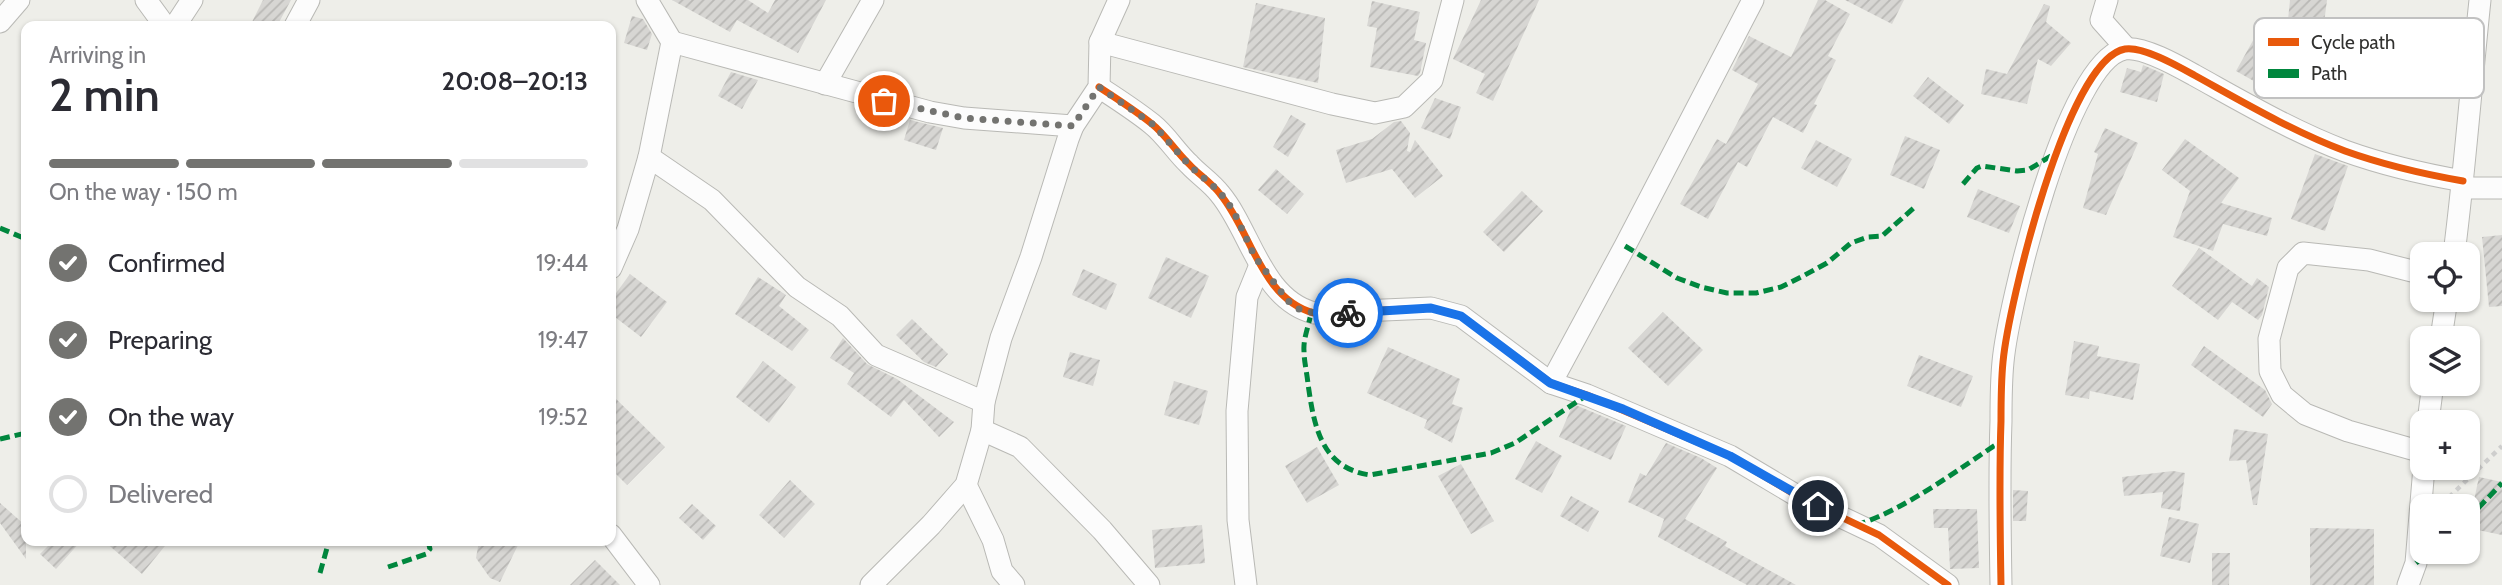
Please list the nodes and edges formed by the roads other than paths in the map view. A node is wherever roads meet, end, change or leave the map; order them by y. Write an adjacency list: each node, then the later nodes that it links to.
1 (19, 0): 16 (street)
2 (146, 0): 13 (street)
3 (192, 0): 14 (street)
4 (309, 0): 15 (street)
5 (647, 0): 17 (street)
6 (873, 0): 20 (street)
7 (1119, 0): 18 (street)
8 (1453, 0): 18 (street)
9 (1753, 0): 31 (street)
10 (2107, 0): 19 (street)
11 (2480, 0): 12 (street)
12 (2478, 18)
13 (161, 21)
14 (178, 21)
15 (298, 21)
16 (0, 22)
17 (672, 42): 20 (street); 24 (street)
18 (1100, 42): 21 (street)
19 (2126, 48): 25 (street); 44 (street)
20 (825, 84): 23 (street)
21 (1099, 87): 23 (street); 29 (street)
22 (2469, 98): 25 (street)
23 (1073, 126): 32 (street)
24 (649, 157): 28 (street); 32 (street)
25 (2463, 185): 26 (street); 27 (street)
26 (2502, 188)
27 (2456, 242)
28 (616, 257)
29 (1260, 265): 31 (street); 42 (street)
30 (2410, 270): 34 (street)
31 (1550, 383): 43 (street)
32 (984, 402): 33 (street)
33 (982, 430): 36 (street); 41 (street)
34 (2410, 449)
35 (2423, 480): 45 (street)
36 (966, 485): 39 (street); 40 (street)
37 (616, 542): 38 (street)
38 (649, 585)
39 (871, 585)
40 (1014, 585)
41 (1149, 585)
42 (1245, 585)
43 (1948, 585)
44 (2001, 585)
45 (2408, 585)

